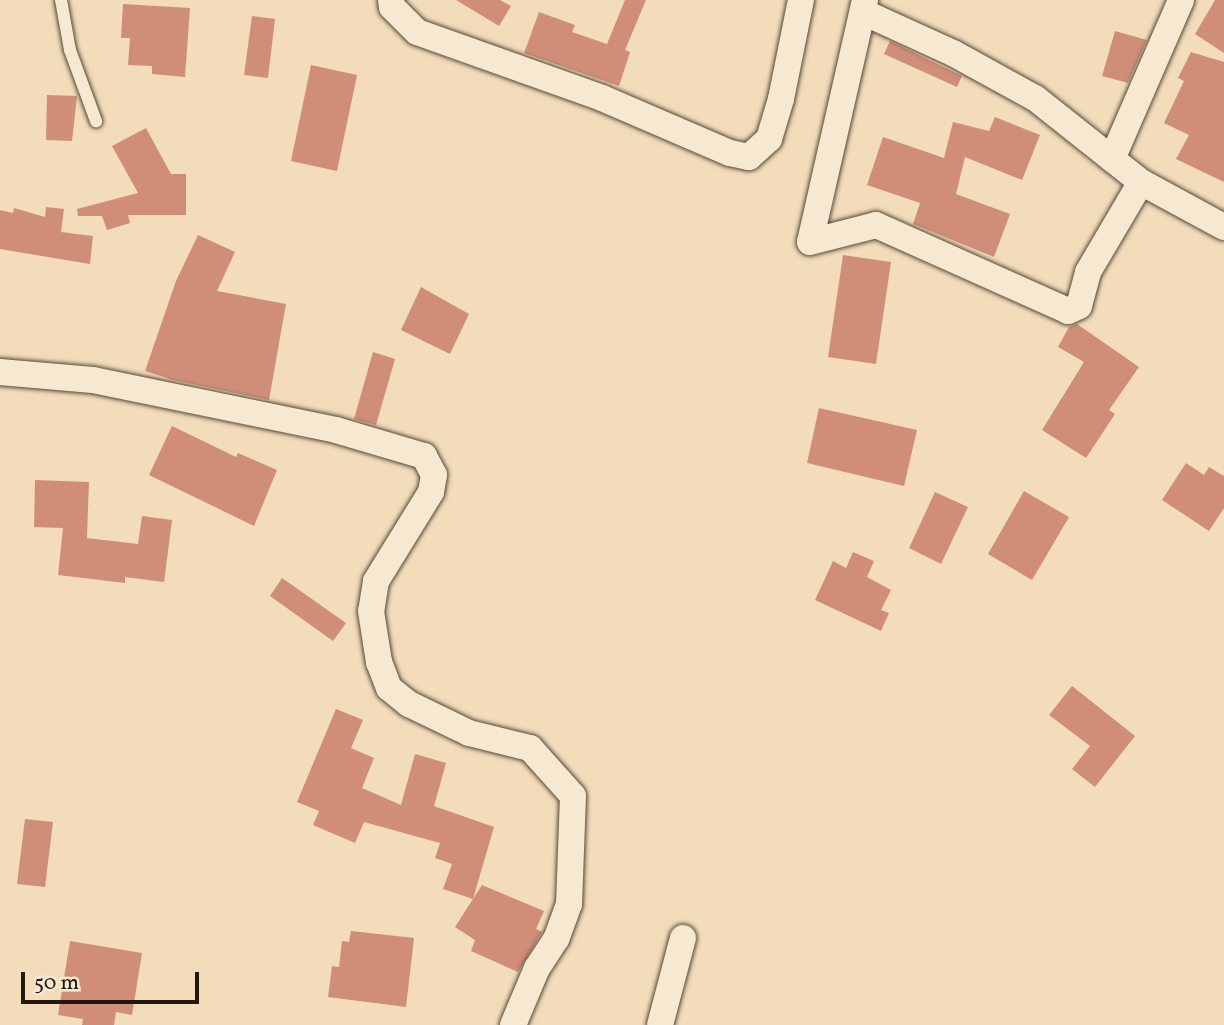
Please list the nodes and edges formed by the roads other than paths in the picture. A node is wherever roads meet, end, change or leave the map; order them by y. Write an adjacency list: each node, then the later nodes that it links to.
1 (61, 0): 6 (lane)
2 (391, 0): 3 (street)
3 (802, 0)
4 (1181, 0): 7 (street)
5 (864, 6): 7 (street); 8 (street)
6 (96, 121)
7 (1112, 159): 8 (street)
8 (1141, 181): 9 (street)
9 (1224, 227)
10 (0, 372): 12 (street)
11 (683, 938): 13 (street)
12 (513, 1025)
13 (660, 1025)

